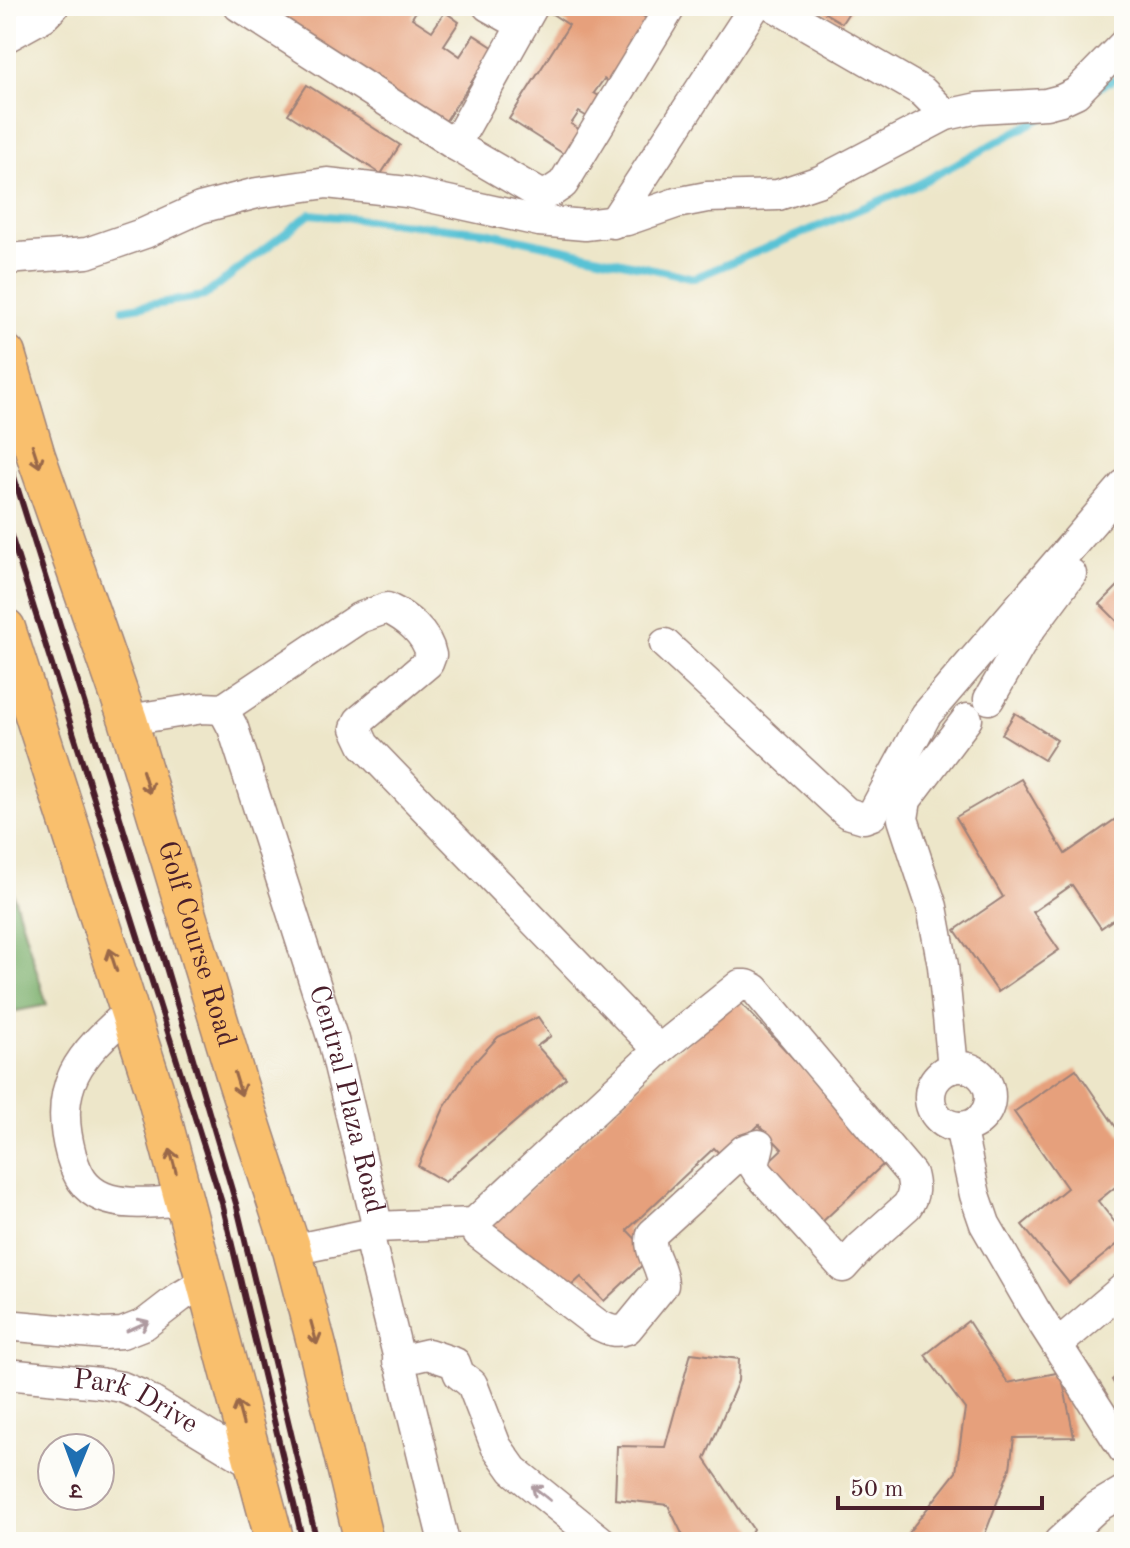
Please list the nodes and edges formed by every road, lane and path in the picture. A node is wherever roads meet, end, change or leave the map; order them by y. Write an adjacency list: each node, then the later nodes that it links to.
1 (54, 6): 8 (street)
2 (239, 6): 11 (street)
3 (488, 6): 7 (street)
4 (671, 6): 11 (street)
5 (755, 6): 12 (street)
6 (774, 6): 10 (street)
7 (528, 16): 11 (street)
8 (6, 37)
9 (1124, 44): 10 (street)
10 (946, 115): 12 (street)
11 (455, 145)
12 (613, 223): 13 (street)
13 (6, 259)
14 (6, 354): 20 (main road, Golf Course Road, one-way to 20)
15 (1124, 485): 18 (street)
16 (1124, 511): 23 (street)
17 (6, 628): 21 (main road, one-way to 17)
18 (665, 644)
19 (223, 709): 20 (street); 22 (street); 27 (street, Central Plaza Road)
20 (128, 720): 28 (main road, Golf Course Road, one-way to 28)
21 (129, 1012): 25 (main road, one-way to 21); 25 (street)
22 (659, 1050): 26 (street); 26 (street)
23 (953, 1068): 24 (street); 24 (street)
24 (960, 1127): 33 (street)
25 (184, 1201): 29 (main road)
26 (474, 1223): 27 (street)
27 (372, 1232): 28 (street); 34 (street, Central Plaza Road)
28 (292, 1250): 41 (main road, Golf Course Road, one-way to 41)
29 (205, 1282): 32 (street, Park Drive, one-way to 29); 38 (main road, one-way to 29)
30 (1124, 1288): 33 (street)
31 (6, 1325): 32 (street, Park Drive)
32 (104, 1334): 36 (street)
33 (1058, 1344): 37 (street)
34 (400, 1368): 42 (street, Central Plaza Road); 43 (street, one-way to 34)
35 (6, 1374): 36 (street, Park Drive)
36 (99, 1383): 38 (street, Park Drive)
37 (1124, 1450)
38 (254, 1464): 40 (main road)
39 (1124, 1491): 44 (street)
40 (275, 1542)
41 (364, 1542)
42 (444, 1542)
43 (602, 1542)
44 (1059, 1542)

